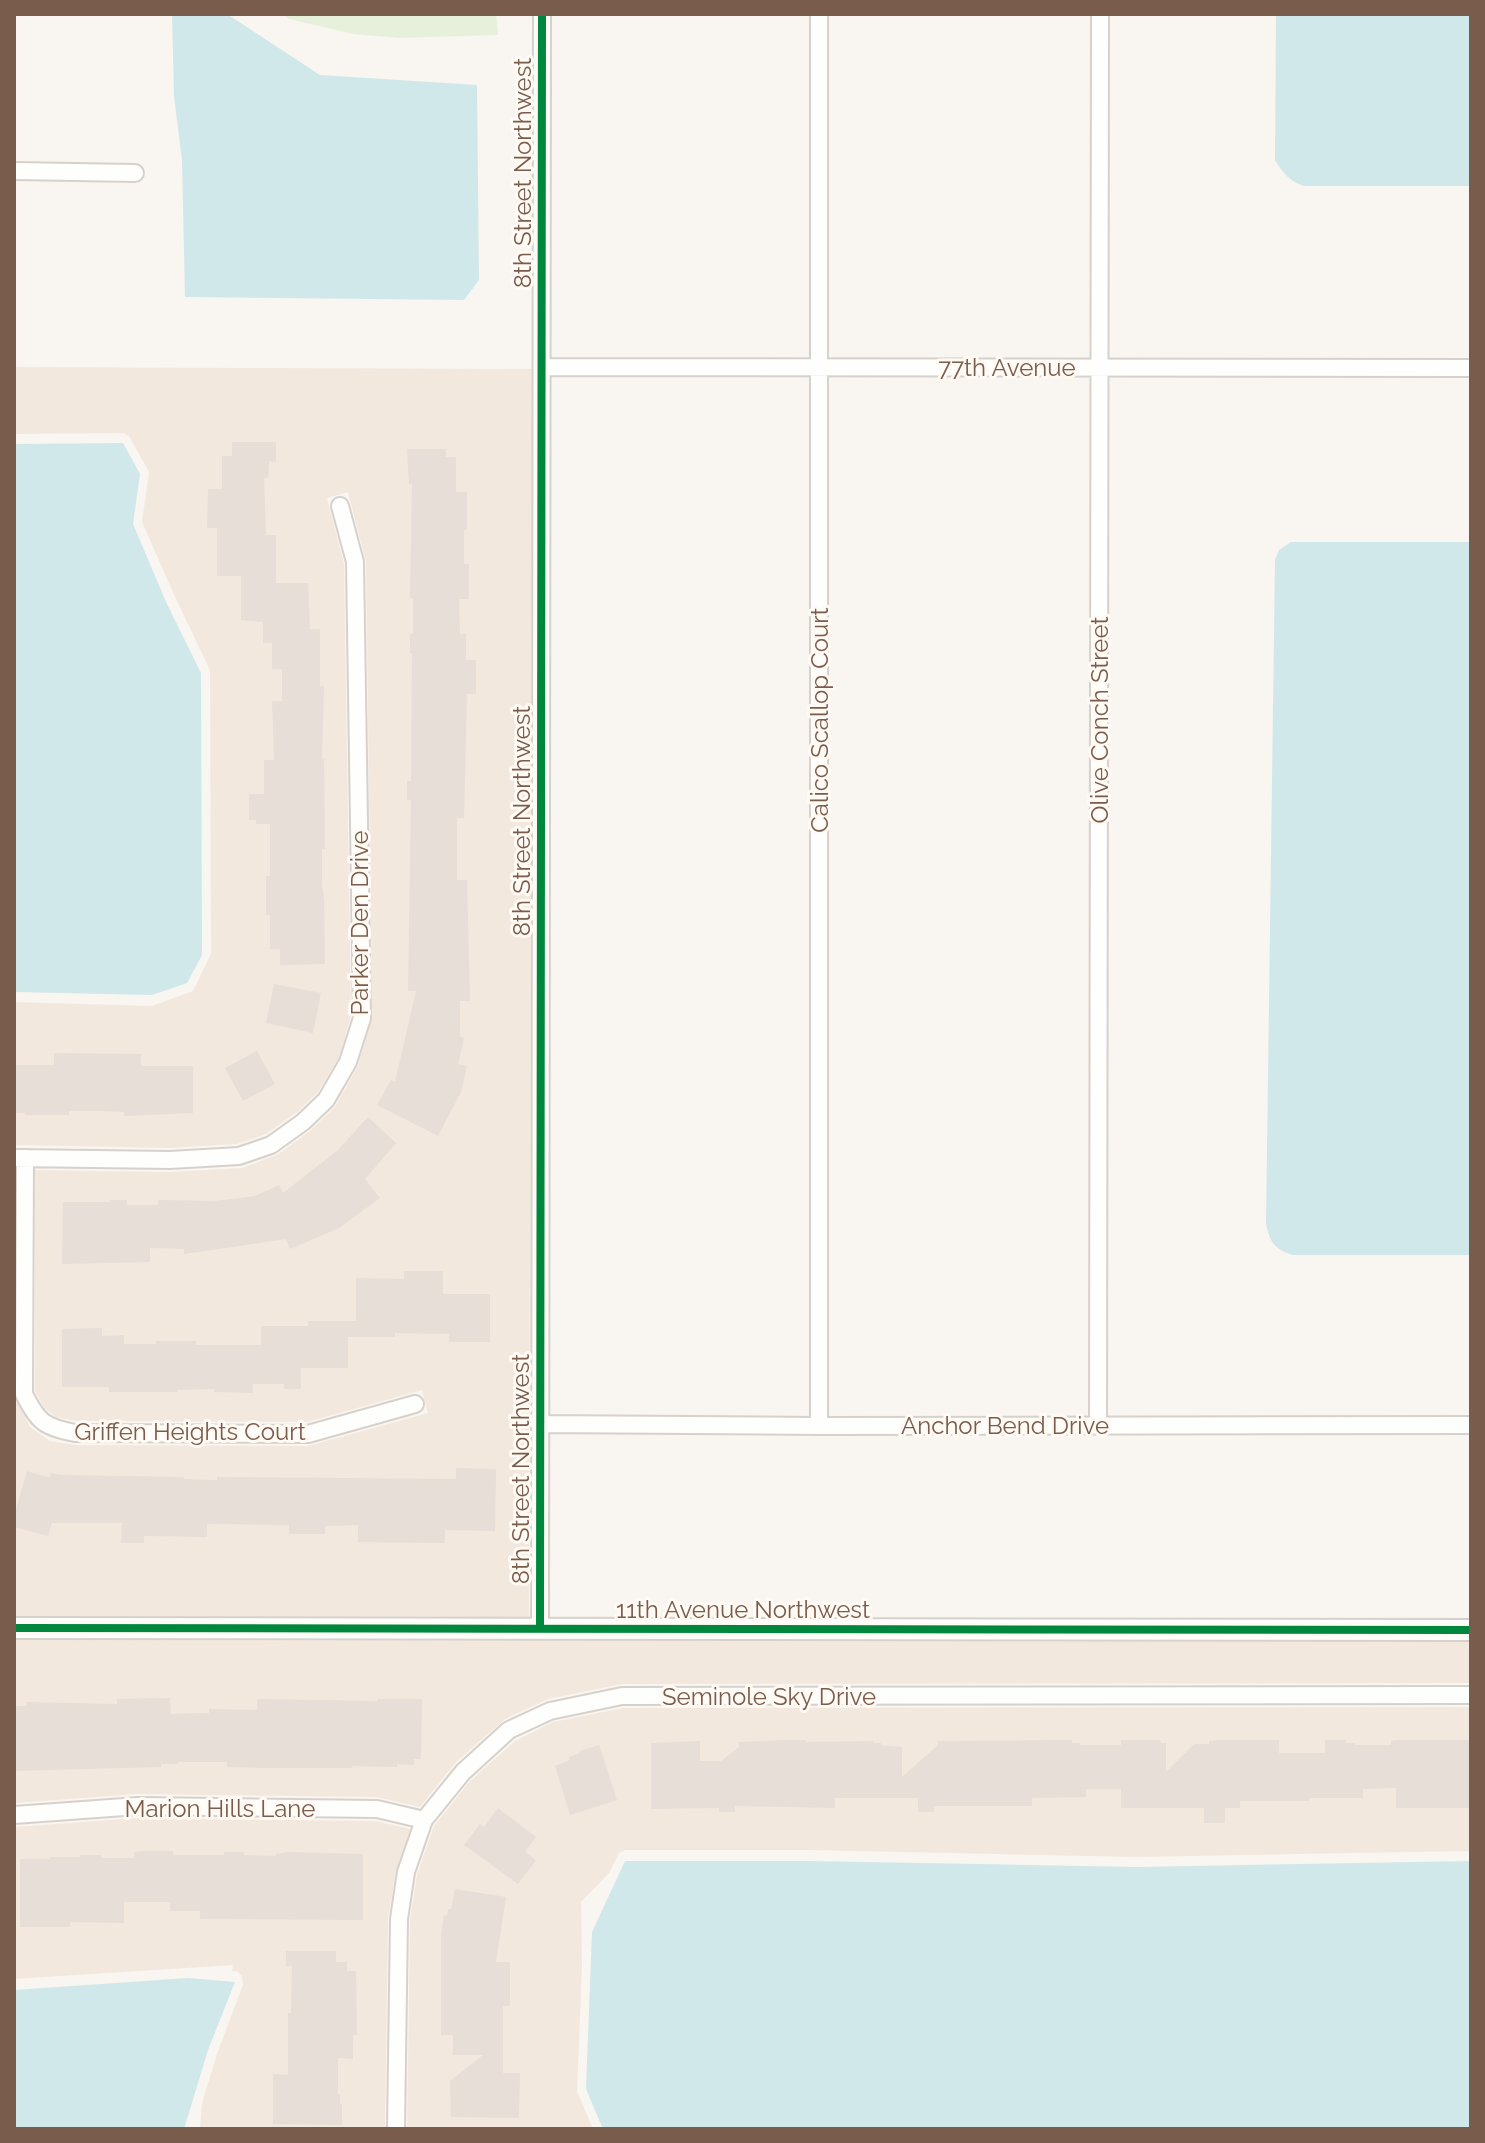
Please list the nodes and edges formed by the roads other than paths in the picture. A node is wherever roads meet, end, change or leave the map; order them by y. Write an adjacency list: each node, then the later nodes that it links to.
1 (542, 14): 7 (street, 8th Street Northwest)
2 (819, 14): 6 (street, Calico Scallop Court)
3 (1100, 14): 8 (street, Olive Conch Street)
4 (14, 171): 5 (street)
5 (135, 173)
6 (819, 366): 7 (street, 77th Avenue); 8 (street, 77th Avenue); 16 (street, Calico Scallop Court)
7 (543, 367): 13 (street, 8th Street Northwest)
8 (1100, 368): 9 (street, 77th Avenue); 14 (street, Olive Conch Street)
9 (1471, 368)
10 (340, 506): 11 (street, Parker Den Drive)
11 (19, 1158): 12 (street, Griffen Heights Court)
12 (415, 1404)
13 (539, 1424): 16 (street, Anchor Bend Drive); 18 (street, 8th Street Northwest)
14 (1098, 1425): 15 (street, Anchor Bend Drive); 16 (street, Anchor Bend Drive)
15 (1471, 1425)
16 (819, 1426)
17 (14, 1628): 18 (street, 11th Avenue Northwest)
18 (540, 1628): 19 (street, 11th Avenue Northwest)
19 (1471, 1630)
20 (1471, 1695): 22 (street, Seminole Sky Drive)
21 (14, 1815): 22 (street, Marion Hills Lane)
22 (424, 1820): 23 (street, Seminole Sky Drive)
23 (396, 2129)

